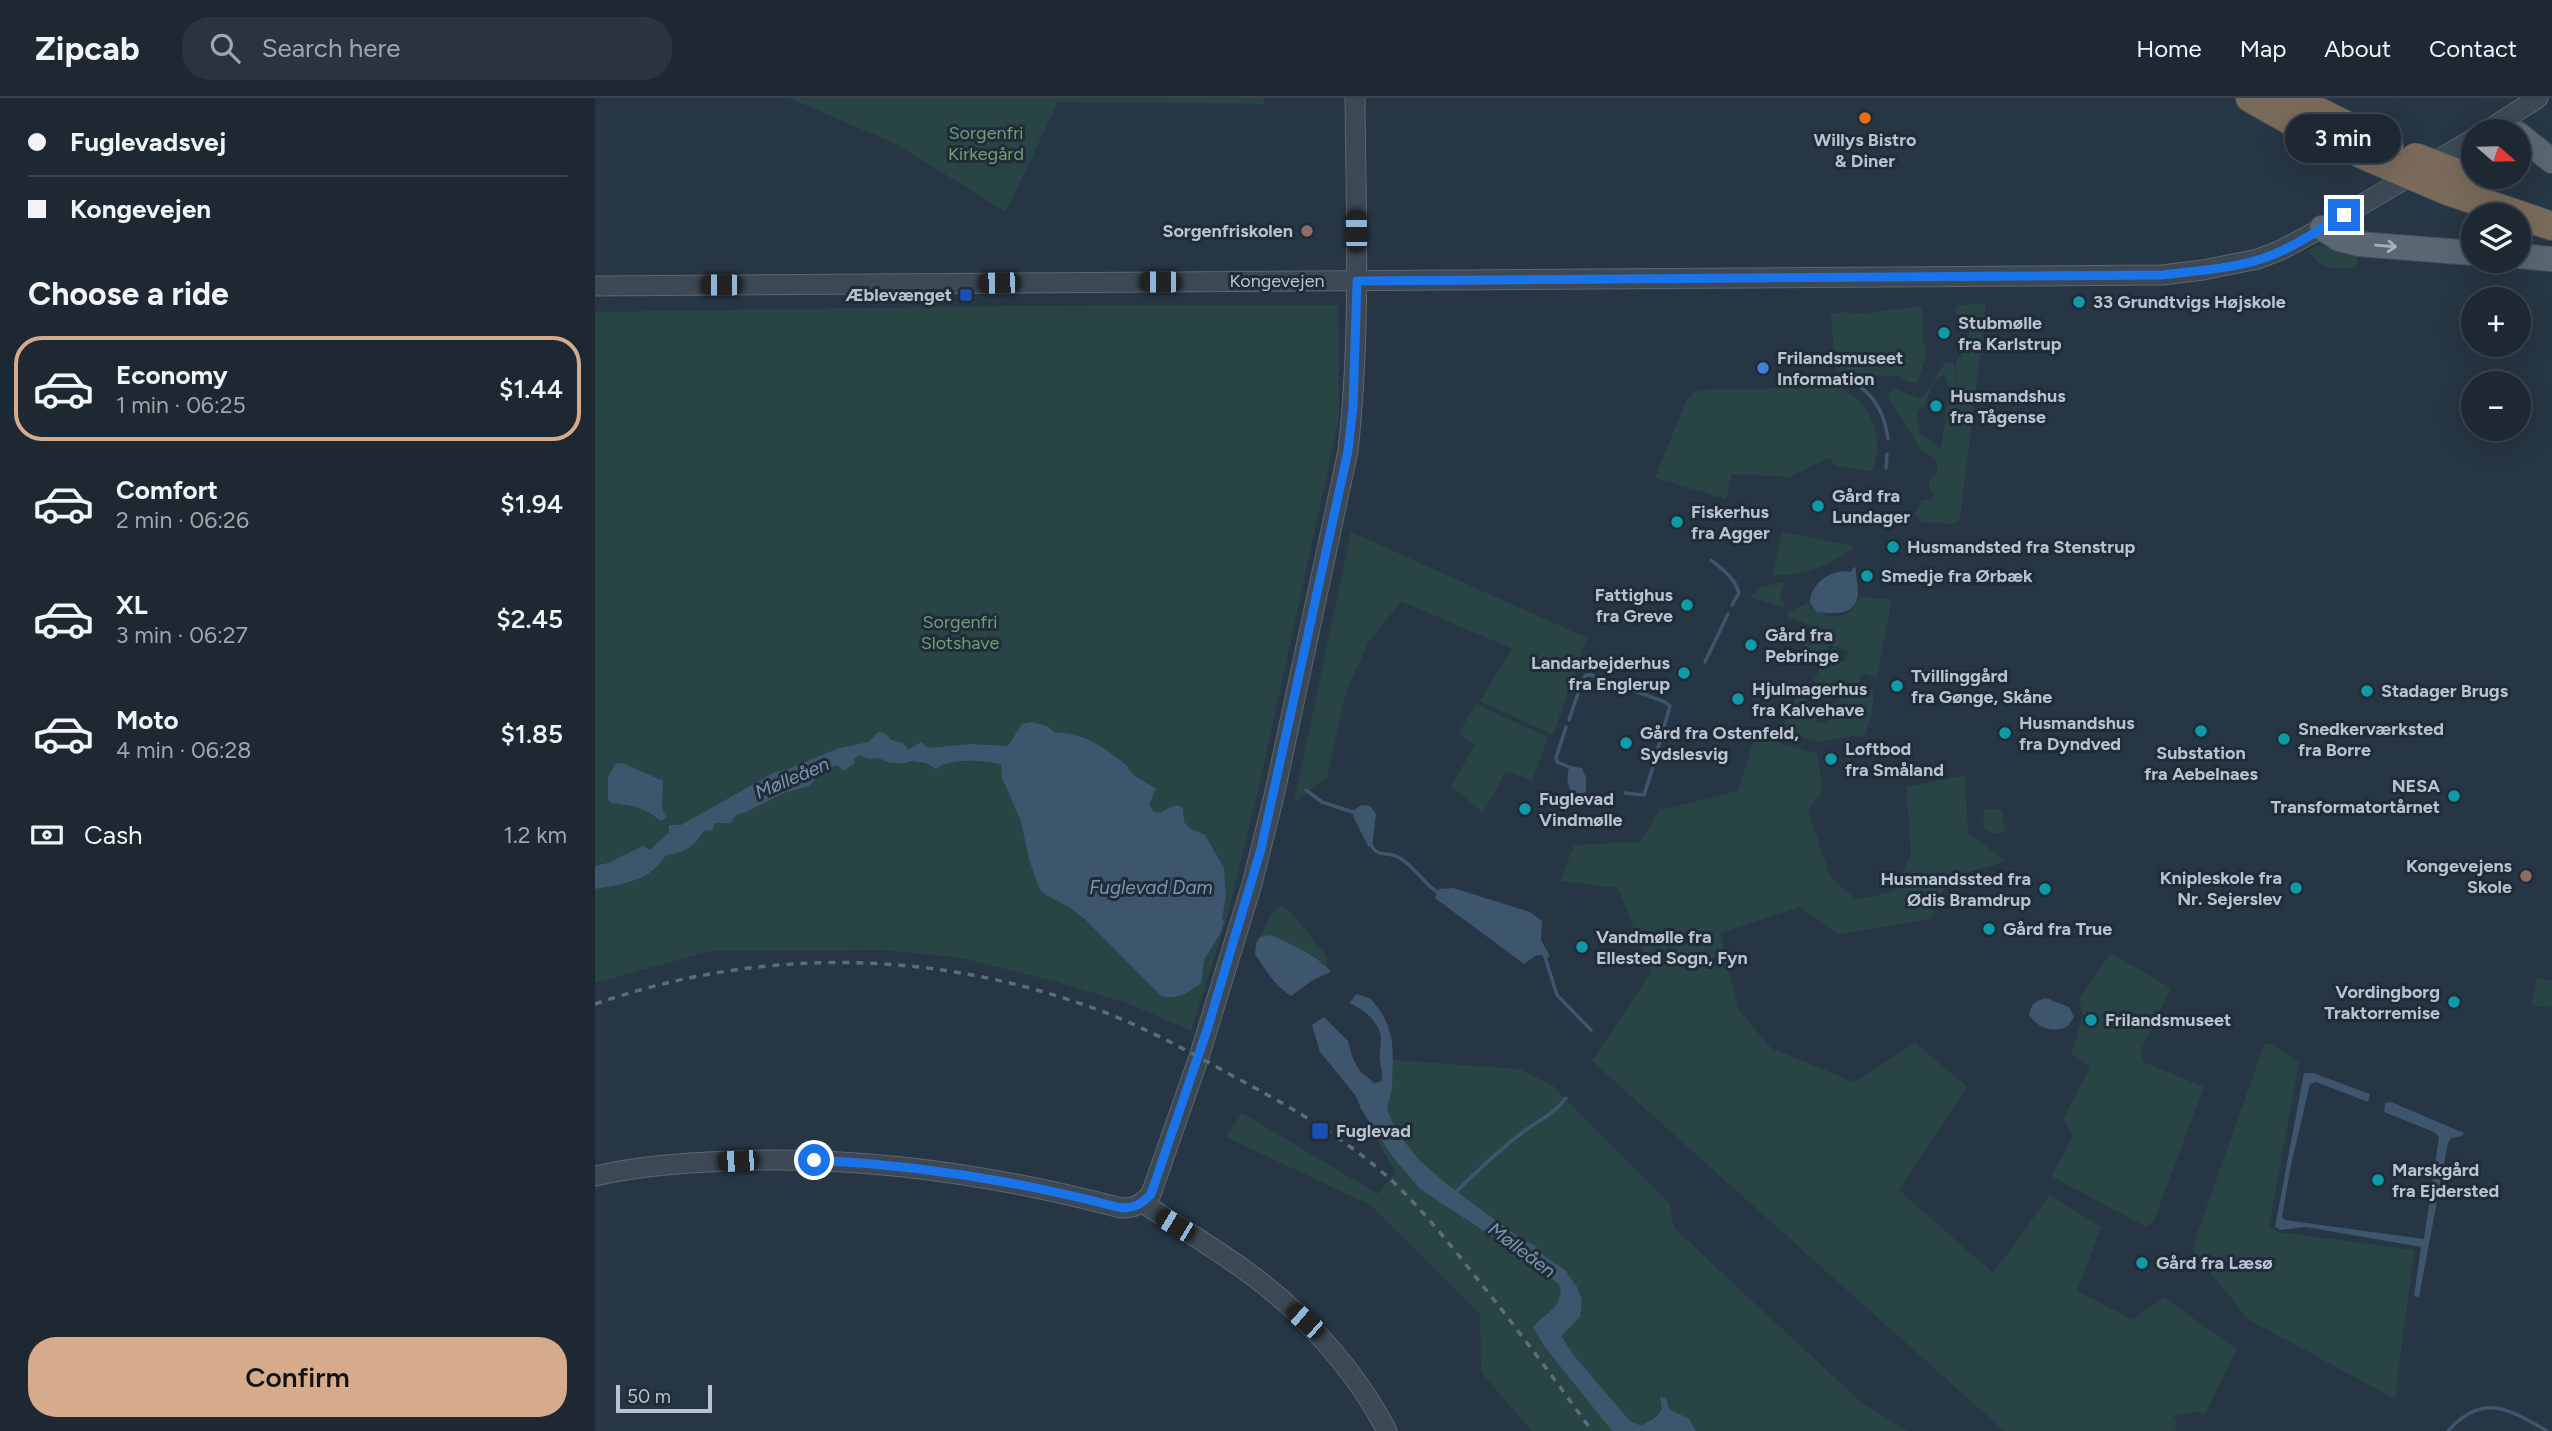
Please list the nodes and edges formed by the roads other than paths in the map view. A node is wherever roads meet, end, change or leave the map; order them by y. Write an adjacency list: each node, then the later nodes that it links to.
1 (1355, 98): 17 (street)
2 (2250, 98): 8 (highway)
3 (2292, 98): 8 (highway)
4 (2538, 98): 5 (street)
5 (2516, 119)
6 (2461, 146): 13 (street, Kongevejen)
7 (2531, 147): 9 (main road)
8 (2379, 152): 10 (highway, bridge)
9 (2552, 161)
10 (2457, 183): 11 (highway); 12 (highway)
11 (2552, 206)
12 (2552, 226)
13 (2322, 228): 14 (main road, one-way to 14); 17 (street, Kongevejen)
14 (2461, 252)
15 (2531, 257): 16 (main road)
16 (2552, 259)
17 (1357, 281): 18 (street, Kongevejen); 20 (street)
18 (595, 286)
19 (595, 1176): 20 (street)
20 (1143, 1203): 21 (street)
21 (1387, 1431)

